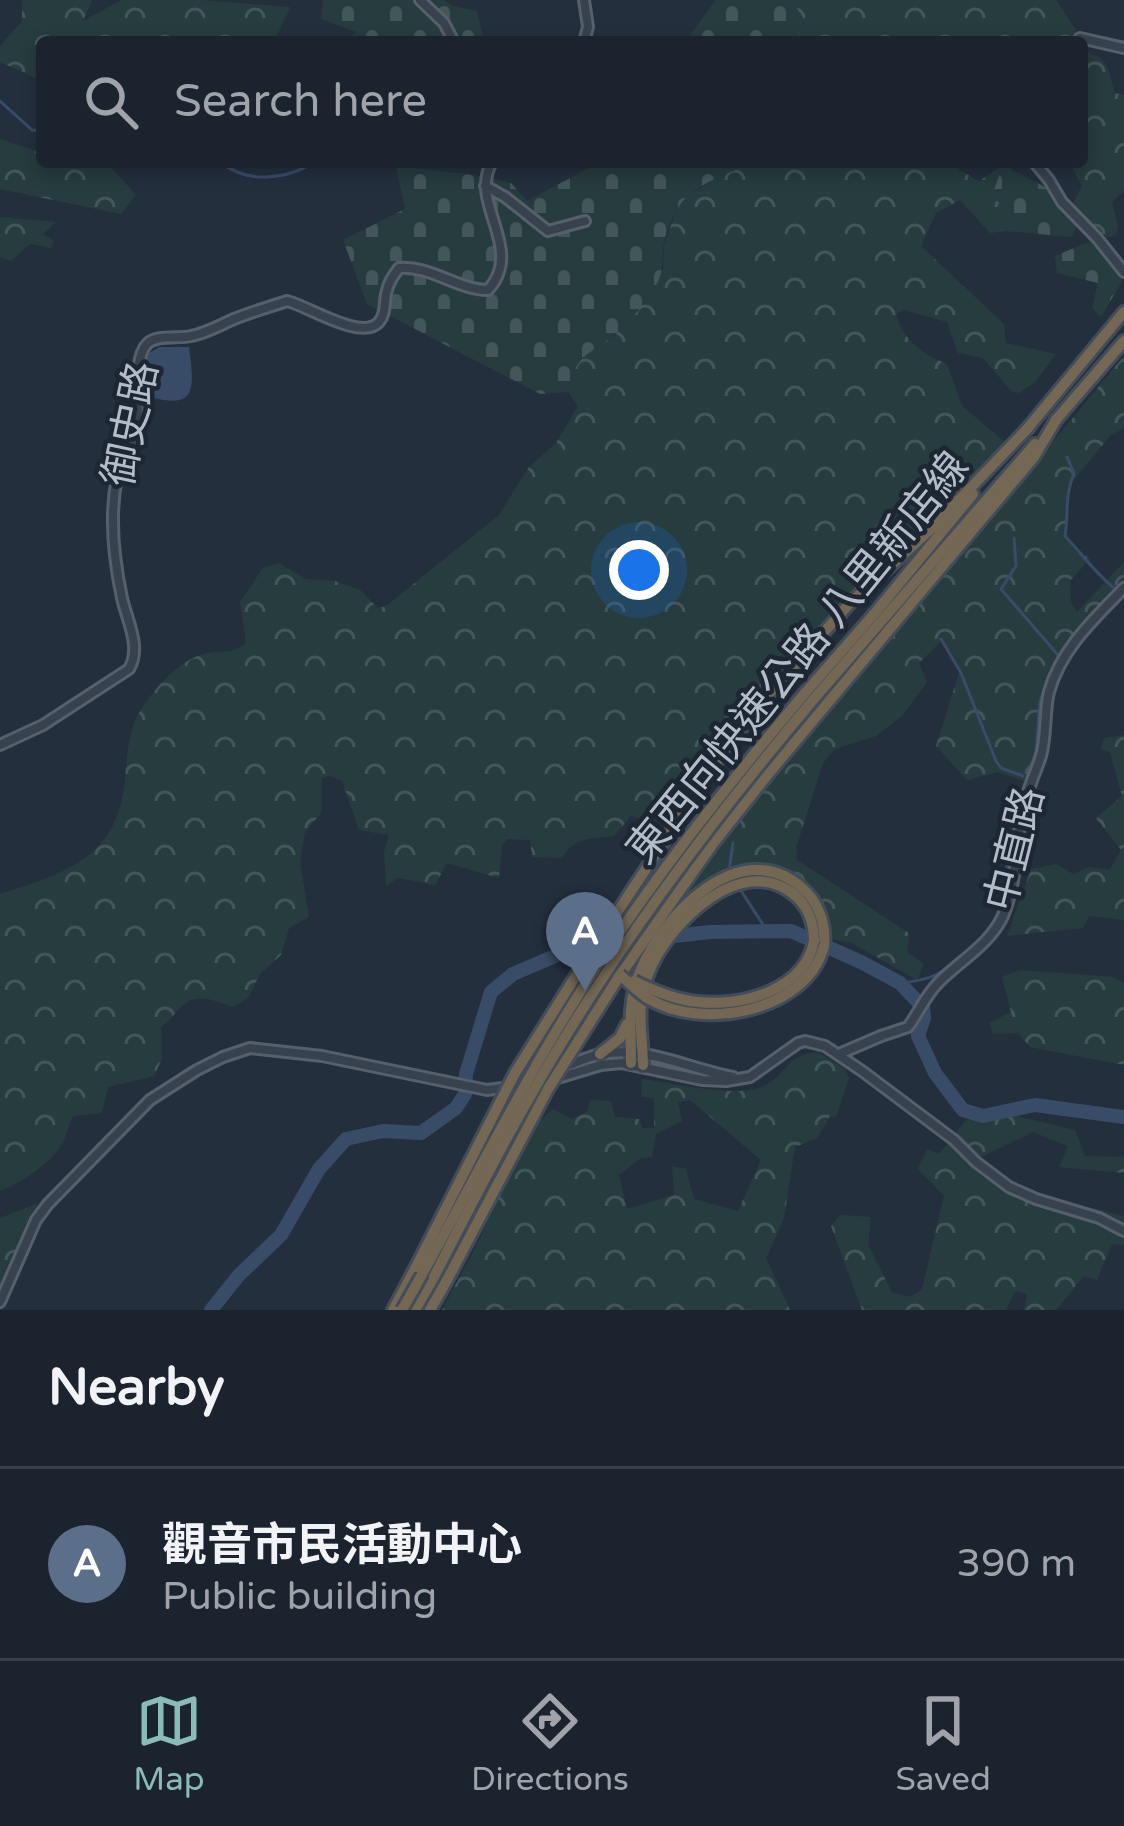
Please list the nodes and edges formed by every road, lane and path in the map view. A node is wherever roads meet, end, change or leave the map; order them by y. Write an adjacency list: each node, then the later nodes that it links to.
1 (419, 0): 3 (street)
2 (584, 0): 4 (street)
3 (451, 36)
4 (586, 36)
5 (1088, 40): 6 (street)
6 (1124, 48)
7 (488, 168): 9 (street)
8 (1039, 168): 11 (street)
9 (485, 186): 10 (street); 17 (street, 御史路)
10 (586, 221)
11 (1124, 272)
12 (1124, 313): 14 (highway, 東西向快速公路 八里新店線)
13 (1124, 341): 16 (highway, 東西向快速公路 八里新店線)
14 (1029, 427): 16 (highway, 東西向快速公路 八里新店線); 18 (highway)
15 (1124, 588): 23 (street, 中直路)
16 (814, 701): 20 (highway); 27 (highway, 東西向快速公路 八里新店線, bridge); 30 (highway, 東西向快速公路 八里新店線, bridge)
17 (0, 745)
18 (590, 955): 20 (highway, bridge); 29 (highway, bridge)
19 (650, 960): 20 (highway, bridge); 21 (highway); 24 (highway)
20 (620, 974): 27 (highway, bridge)
21 (628, 1021): 22 (highway); 24 (highway)
22 (600, 1054): 24 (street); 25 (street)
23 (838, 1054): 24 (street); 26 (street)
24 (637, 1059): 25 (street)
25 (520, 1086): 28 (street)
26 (1124, 1231)
27 (440, 1280): 31 (highway, 東西向快速公路 八里新店線); 32 (highway)
28 (0, 1302)
29 (393, 1310)
30 (402, 1310)
31 (415, 1310)
32 (430, 1310)

